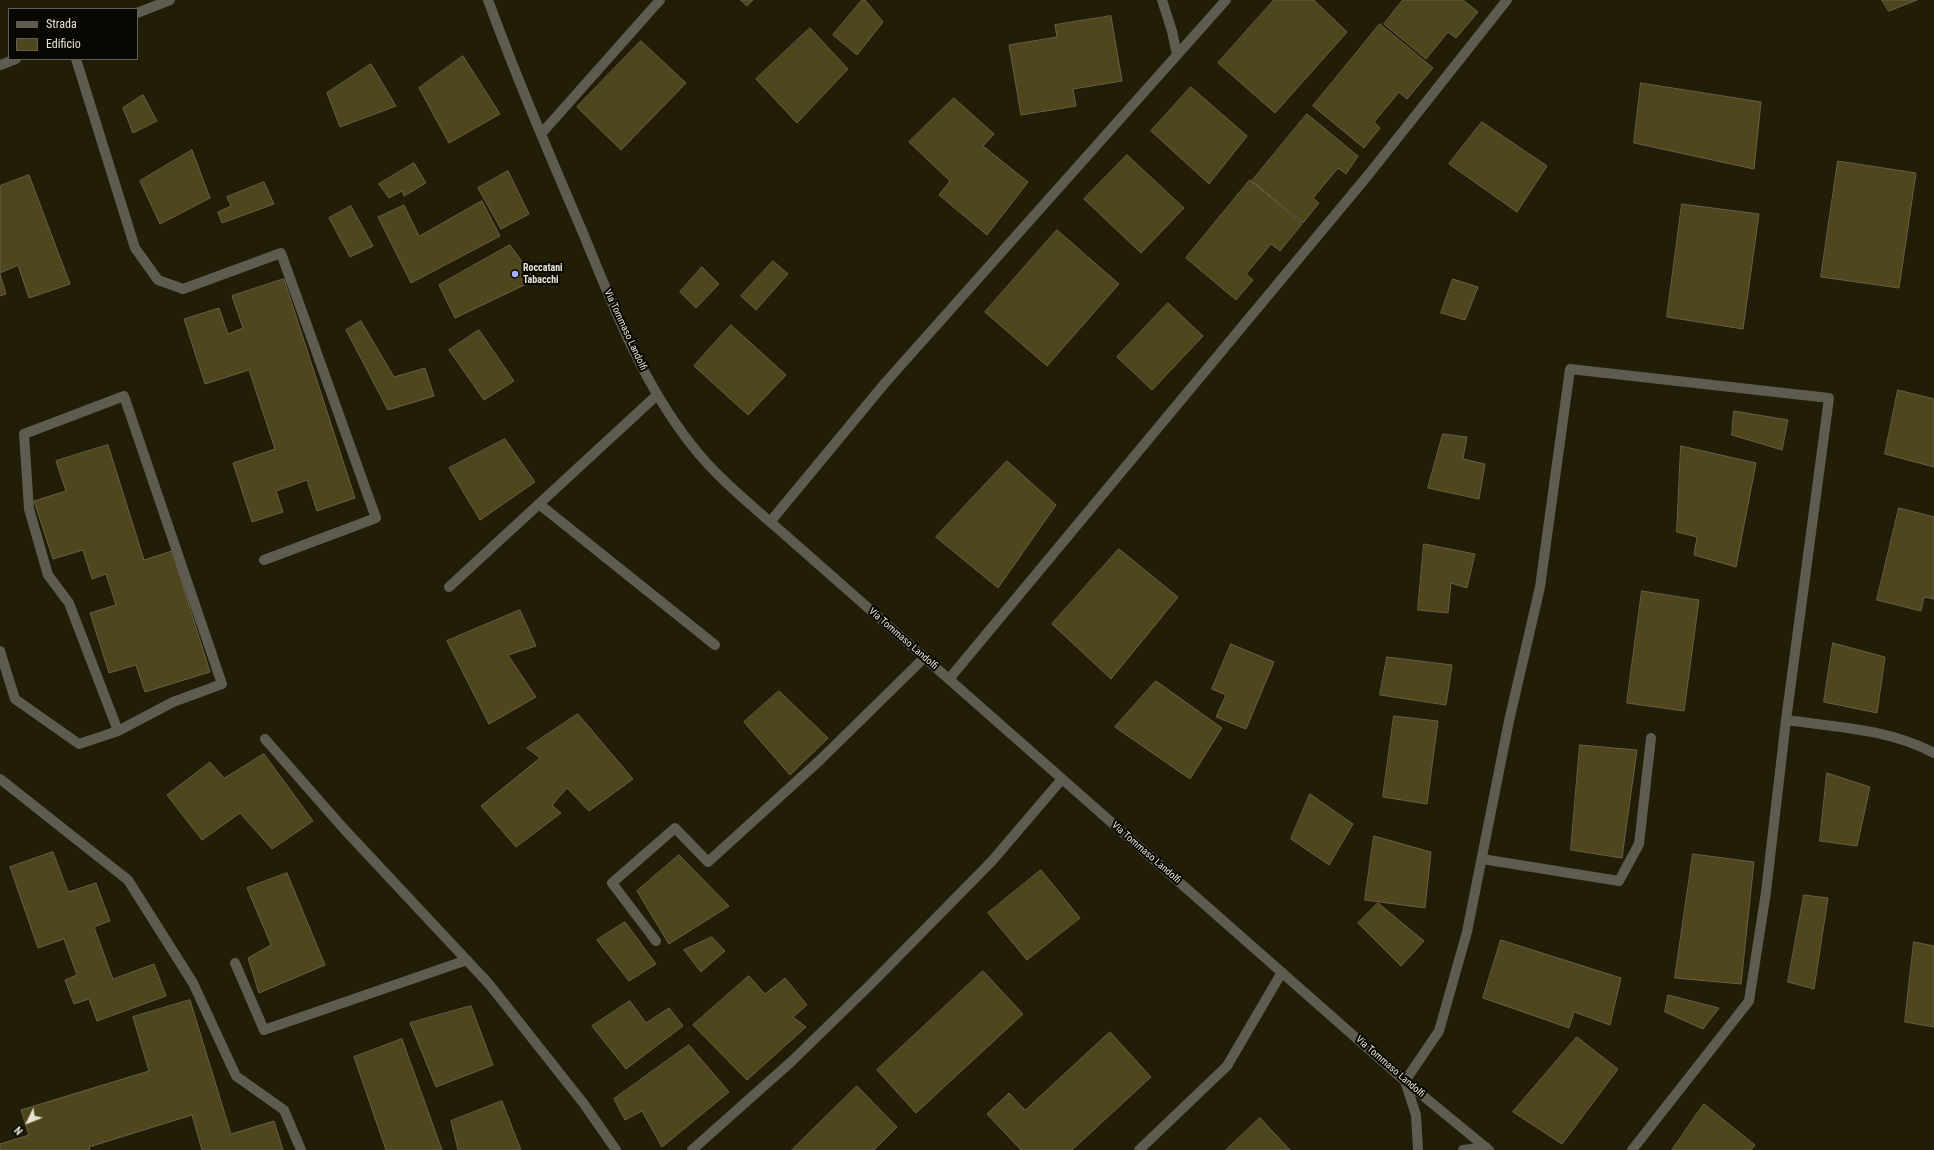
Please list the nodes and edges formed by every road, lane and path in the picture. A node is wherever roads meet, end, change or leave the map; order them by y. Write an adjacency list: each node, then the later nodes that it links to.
1 (170, 0): 7 (street)
2 (488, 0): 12 (street, Via Tommaso Landolfi)
3 (660, 0): 12 (street)
4 (1162, 0): 8 (street)
5 (1226, 0): 8 (street)
6 (1507, 0): 21 (street)
7 (138, 13)
8 (1177, 55): 15 (street)
9 (13, 60): 11 (street)
10 (76, 60): 16 (street)
11 (0, 65)
12 (541, 134): 13 (street, Via Tommaso Landolfi)
13 (657, 395): 14 (street); 15 (street, Via Tommaso Landolfi)
14 (539, 504): 17 (street); 18 (street)
15 (770, 522): 20 (street, Via Tommaso Landolfi)
16 (264, 560)
17 (449, 587)
18 (714, 645)
19 (0, 651): 23 (street)
20 (924, 658): 21 (street, Via Tommaso Landolfi); 30 (street)
21 (949, 679): 28 (street, Via Tommaso Landolfi)
22 (1786, 720): 26 (street); 29 (street); 42 (street)
23 (118, 731): 23 (street)
24 (1651, 738): 29 (street)
25 (265, 739): 31 (street)
26 (1934, 753)
27 (0, 779): 36 (street)
28 (1062, 779): 33 (street, Via Tommaso Landolfi); 38 (street)
29 (1482, 859): 34 (street)
30 (656, 941)
31 (467, 960): 32 (street); 37 (street)
32 (235, 963)
33 (1282, 972): 34 (street, Via Tommaso Landolfi); 39 (street)
34 (1405, 1081): 35 (street, Via Tommaso Landolfi); 40 (street)
35 (1487, 1149): 41 (street)
36 (301, 1150)
37 (616, 1150)
38 (692, 1150)
39 (1138, 1150)
40 (1418, 1150)
41 (1463, 1150)
42 (1632, 1150)

